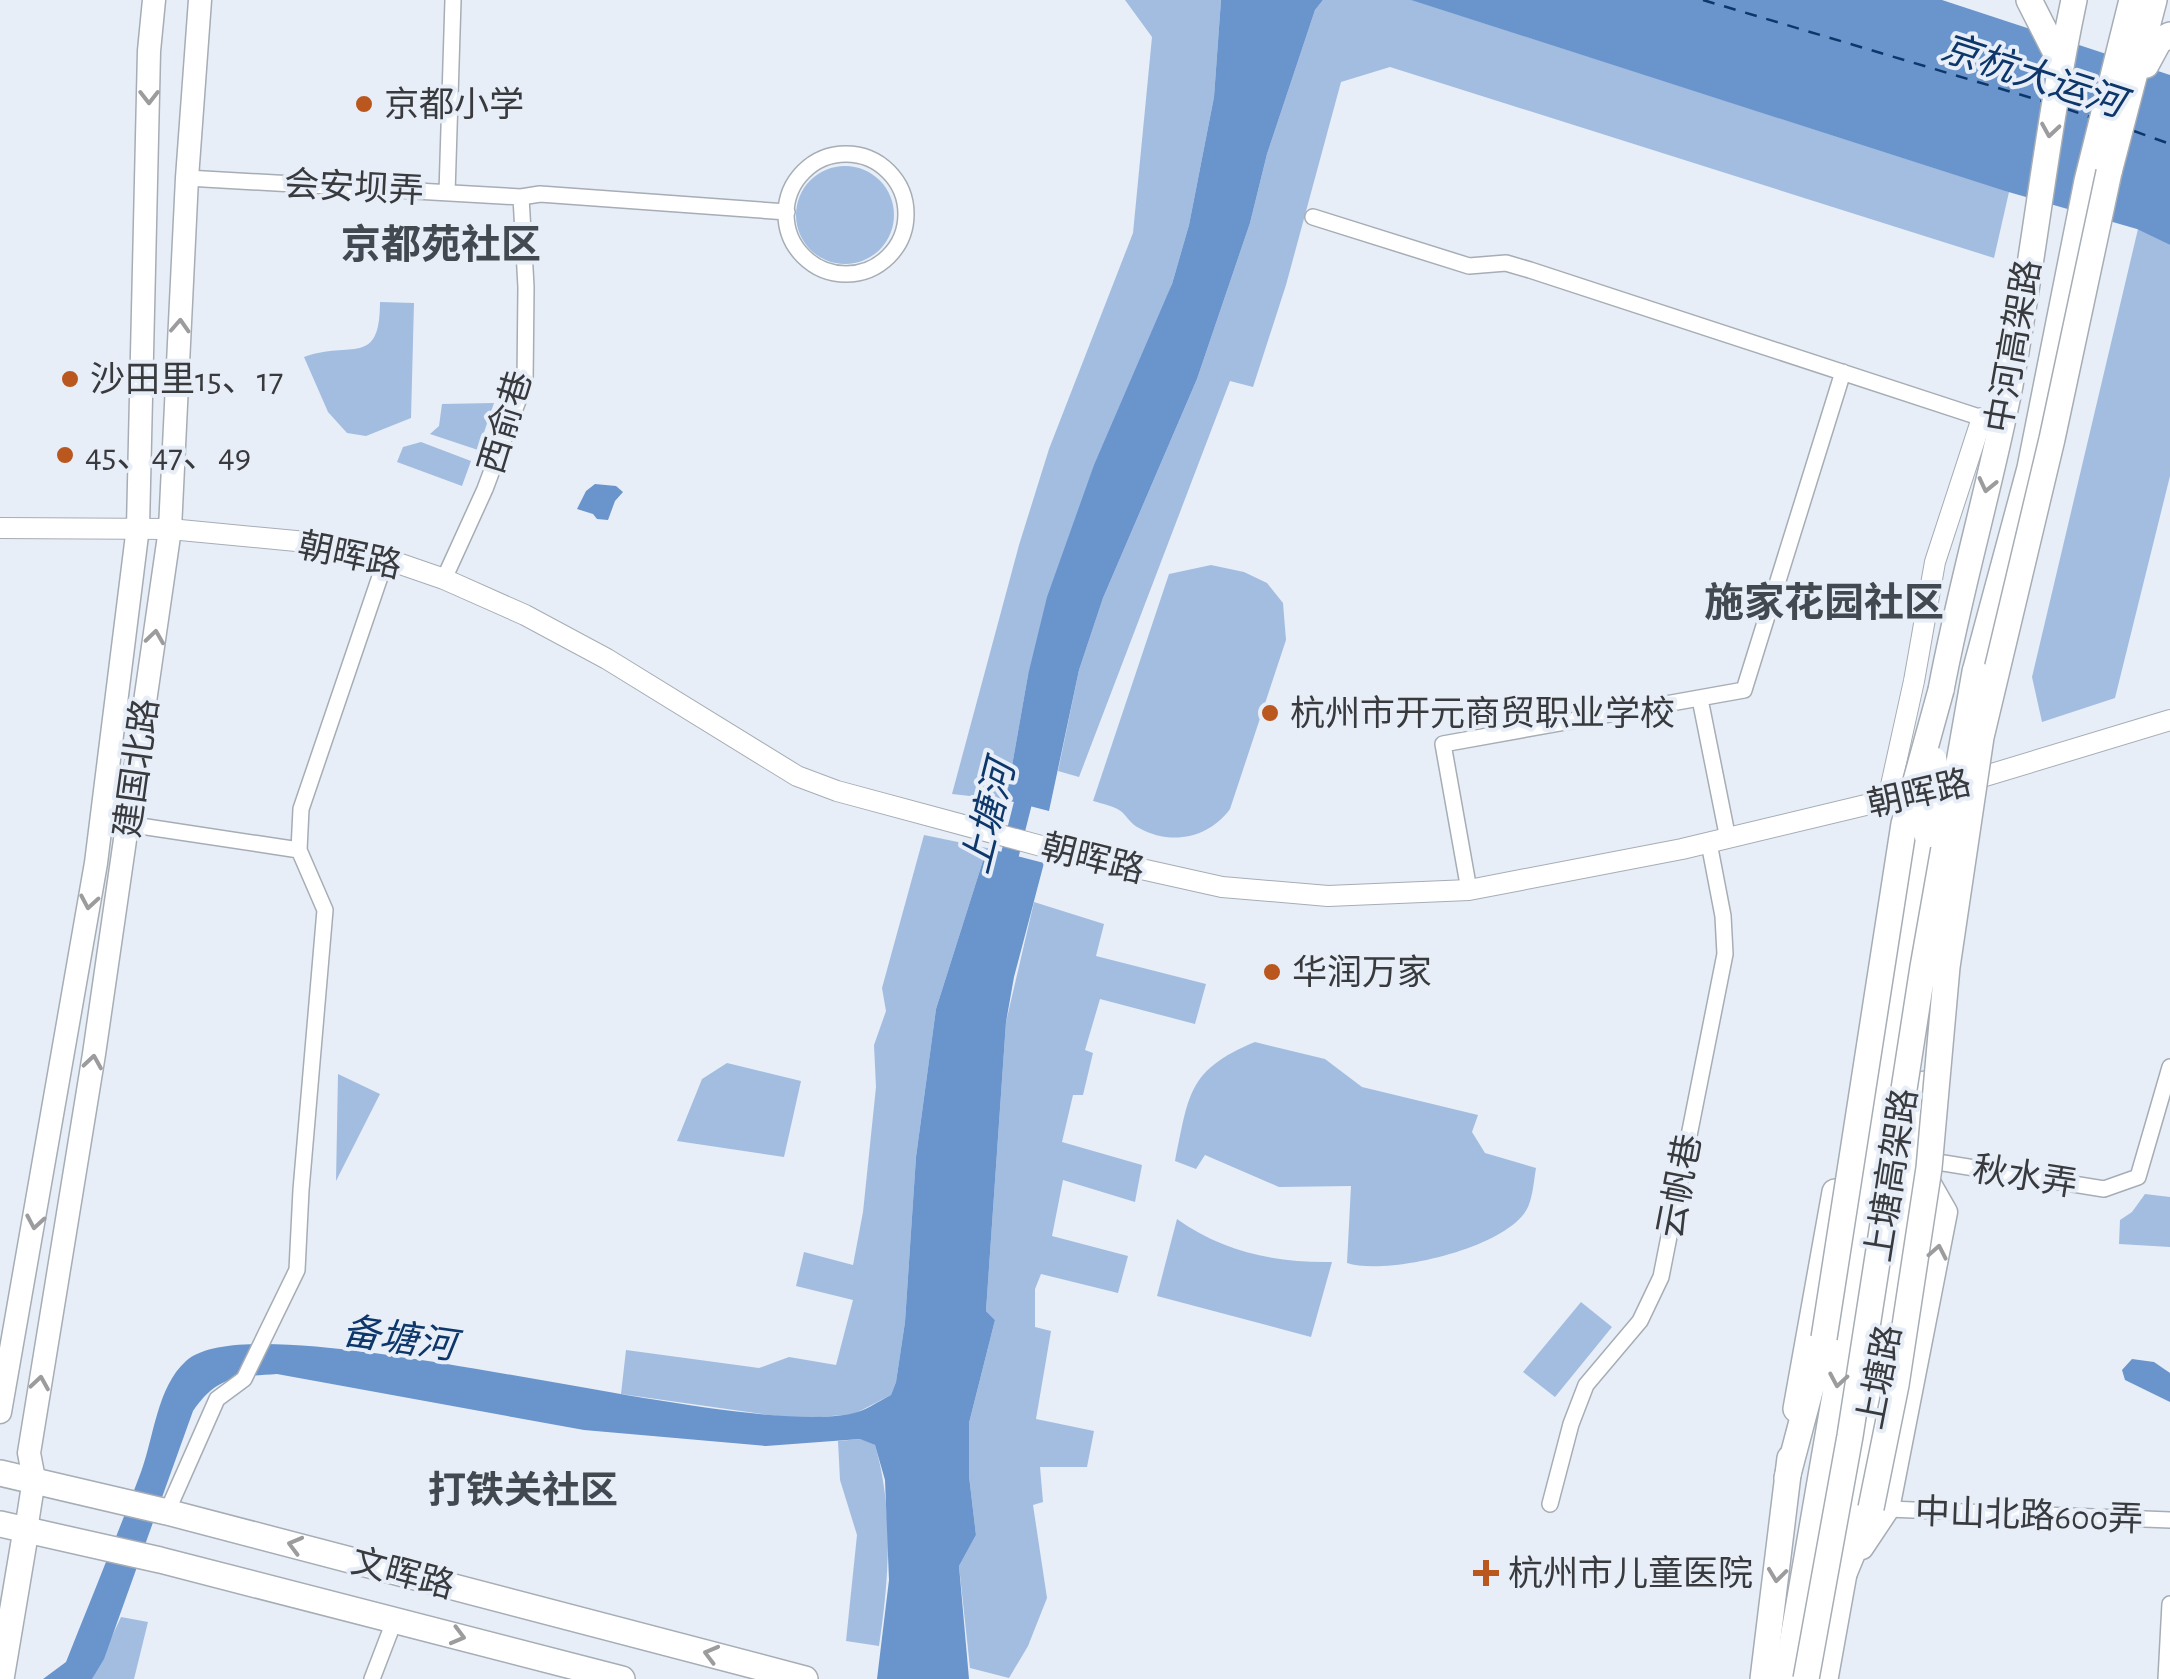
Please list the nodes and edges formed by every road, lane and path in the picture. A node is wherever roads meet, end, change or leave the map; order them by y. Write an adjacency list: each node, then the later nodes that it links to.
1 (154, 0): 18 (main road, 建国北路, one-way to 18)
2 (200, 0): 11 (main road, 建国北路)
3 (453, 0): 12 (street)
4 (2029, 0): 9 (main road)
5 (2074, 0): 9 (main road, 中河高架路)
6 (2132, 0): 24 (main road, 中河高架路)
7 (2154, 0): 10 (main road)
8 (2170, 35): 10 (main road)
9 (2061, 63): 25 (main road, 中河高架路, one-way to 25)
10 (2125, 105): 23 (main road, bridge)
11 (186, 178): 12 (street, 会安坝弄); 20 (main road, 建国北路, one-way to 11)
12 (447, 193): 13 (street, 会安坝弄)
13 (521, 197): 14 (street, 会安坝弄); 22 (street, 西俞巷)
14 (787, 212): 14 (street)
15 (1313, 218): 16 (street)
16 (1843, 372): 17 (street); 26 (street)
17 (1982, 418): 30 (street)
18 (138, 527): 19 (street, 朝晖路); 20 (street, 朝晖路); 37 (main road, 建国北路, one-way to 37)
19 (0, 528)
20 (170, 529): 21 (street, 朝晖路); 31 (main road, 建国北路, one-way to 20)
21 (386, 559): 22 (street, 朝晖路); 33 (street)
22 (444, 579): 34 (street, 朝晖路)
23 (2008, 615): 24 (main road, bridge); 42 (main road, bridge)
24 (1974, 672): 55 (main road, 上塘高架路, bridge)
25 (1941, 690): 39 (main road, bridge); 54 (main road, 上塘高架路, one-way to 54, bridge)
26 (1700, 698): 32 (street, 云帆巷); 34 (street)
27 (2170, 720): 28 (street, 朝晖路)
28 (1980, 780): 29 (street, 朝晖路); 36 (main road, 上塘路)
29 (1921, 792): 30 (street, 朝晖路); 39 (main road)
30 (1888, 799): 32 (street, 朝晖路)
31 (128, 824): 33 (street); 40 (main road, 建国北路, one-way to 31)
32 (1718, 841): 34 (street, 朝晖路); 41 (street, 云帆巷)
33 (299, 850): 43 (street)
34 (1469, 890)
35 (2170, 1066): 36 (street, 秋水弄)
36 (1916, 1159): 42 (main road, one-way to 36); 46 (main road, 上塘路)
37 (0, 1412)
38 (0, 1472): 40 (main road, 文晖路)
39 (1787, 1478): 53 (main road, one-way to 53)
40 (34, 1479): 43 (main road, 文晖路); 45 (main road, 建国北路)
41 (1550, 1504)
42 (1879, 1508): 44 (street, 中山北路600弄); 46 (main road)
43 (168, 1512): 52 (main road, 文晖路, one-way to 43)
44 (2170, 1520)
45 (13, 1527): 48 (main road, 文晖路); 49 (main road)
46 (1843, 1576): 56 (main road, 上塘路)
47 (2170, 1604): 57 (street)
48 (394, 1619): 50 (street); 51 (main road, 文晖路, one-way to 51)
49 (1, 1679)
50 (372, 1679)
51 (622, 1679)
52 (805, 1679)
53 (1763, 1679)
54 (1786, 1679)
55 (1806, 1679)
56 (1825, 1679)
57 (2166, 1679)

